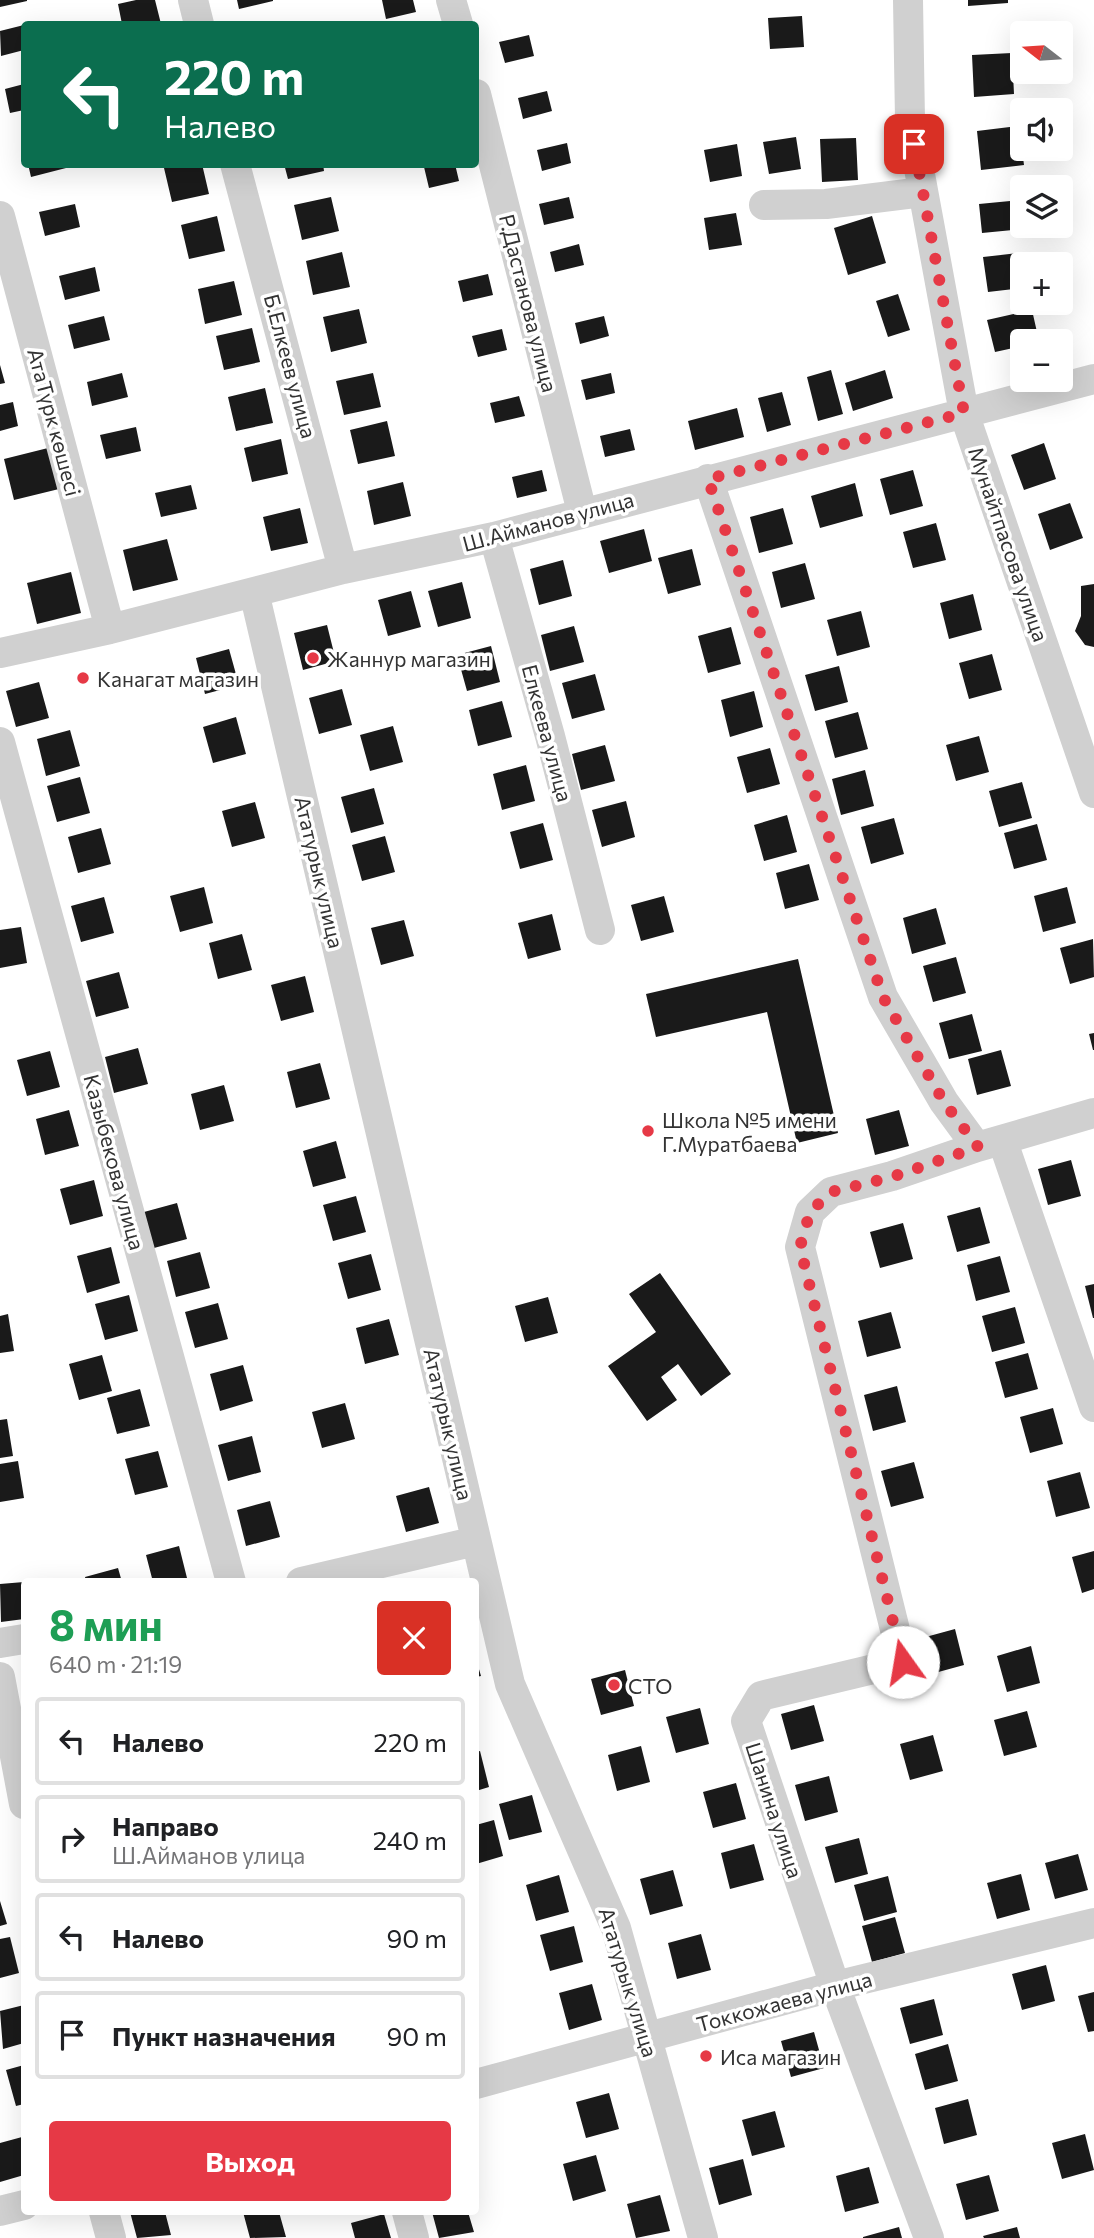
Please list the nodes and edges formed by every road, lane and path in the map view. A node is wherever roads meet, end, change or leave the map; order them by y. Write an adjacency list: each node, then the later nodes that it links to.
1 (193, 0): 4 (street)
2 (452, 0): 5 (street)
3 (908, 0): 8 (street, Мунайтпасова улица)
4 (198, 21)
5 (457, 21)
6 (479, 106): 14 (street, Р.Дастанова улица)
7 (236, 168): 16 (street, Б.Елкеев улица)
8 (923, 192): 9 (street); 12 (street, Мунайтпасова улица)
9 (764, 205)
10 (0, 216): 18 (street, АтаТүрк көшесі)
11 (1094, 379): 12 (street, Ш.Айманов улица)
12 (964, 413): 13 (street, Ш.Айманов улица); 21 (street, Мунайтпасова улица)
13 (708, 479): 14 (street, Ш.Айманов улица); 24 (street)
14 (582, 512): 15 (street, Ш.Айманов улица)
15 (494, 537): 16 (street, Ш.Айманов улица); 22 (street, Елкеева улица)
16 (343, 569): 17 (street, Ш.Айманов улица)
17 (254, 592): 18 (street, Ш.Айманов улица); 26 (street, Ататурык улица)
18 (110, 629): 19 (street, Ш.Айманов улица)
19 (0, 653)
20 (0, 743): 27 (street, Казыбекова улица)
21 (1094, 793)
22 (600, 930)
23 (1094, 1114): 24 (street)
24 (990, 1144): 25 (street); 34 (street, Шанина улица)
25 (1094, 1407)
26 (476, 1541): 28 (street); 35 (street, Ататурык улица)
27 (230, 1578)
28 (318, 1578)
29 (21, 1640): 30 (street)
30 (0, 1643)
31 (0, 1677): 32 (street)
32 (21, 1788)
33 (1094, 1923): 34 (street, Токкожаева улица)
34 (835, 1986): 35 (street, Токкожаева улица); 44 (street, Шанина улица)
35 (648, 2039): 36 (street, Токкожаева улица); 43 (street, Ататурык улица)
36 (479, 2083)
37 (21, 2206): 38 (street)
38 (0, 2211)
39 (105, 2215): 41 (street)
40 (408, 2215): 42 (street)
41 (111, 2238)
42 (414, 2238)
43 (703, 2238)
44 (929, 2238)

